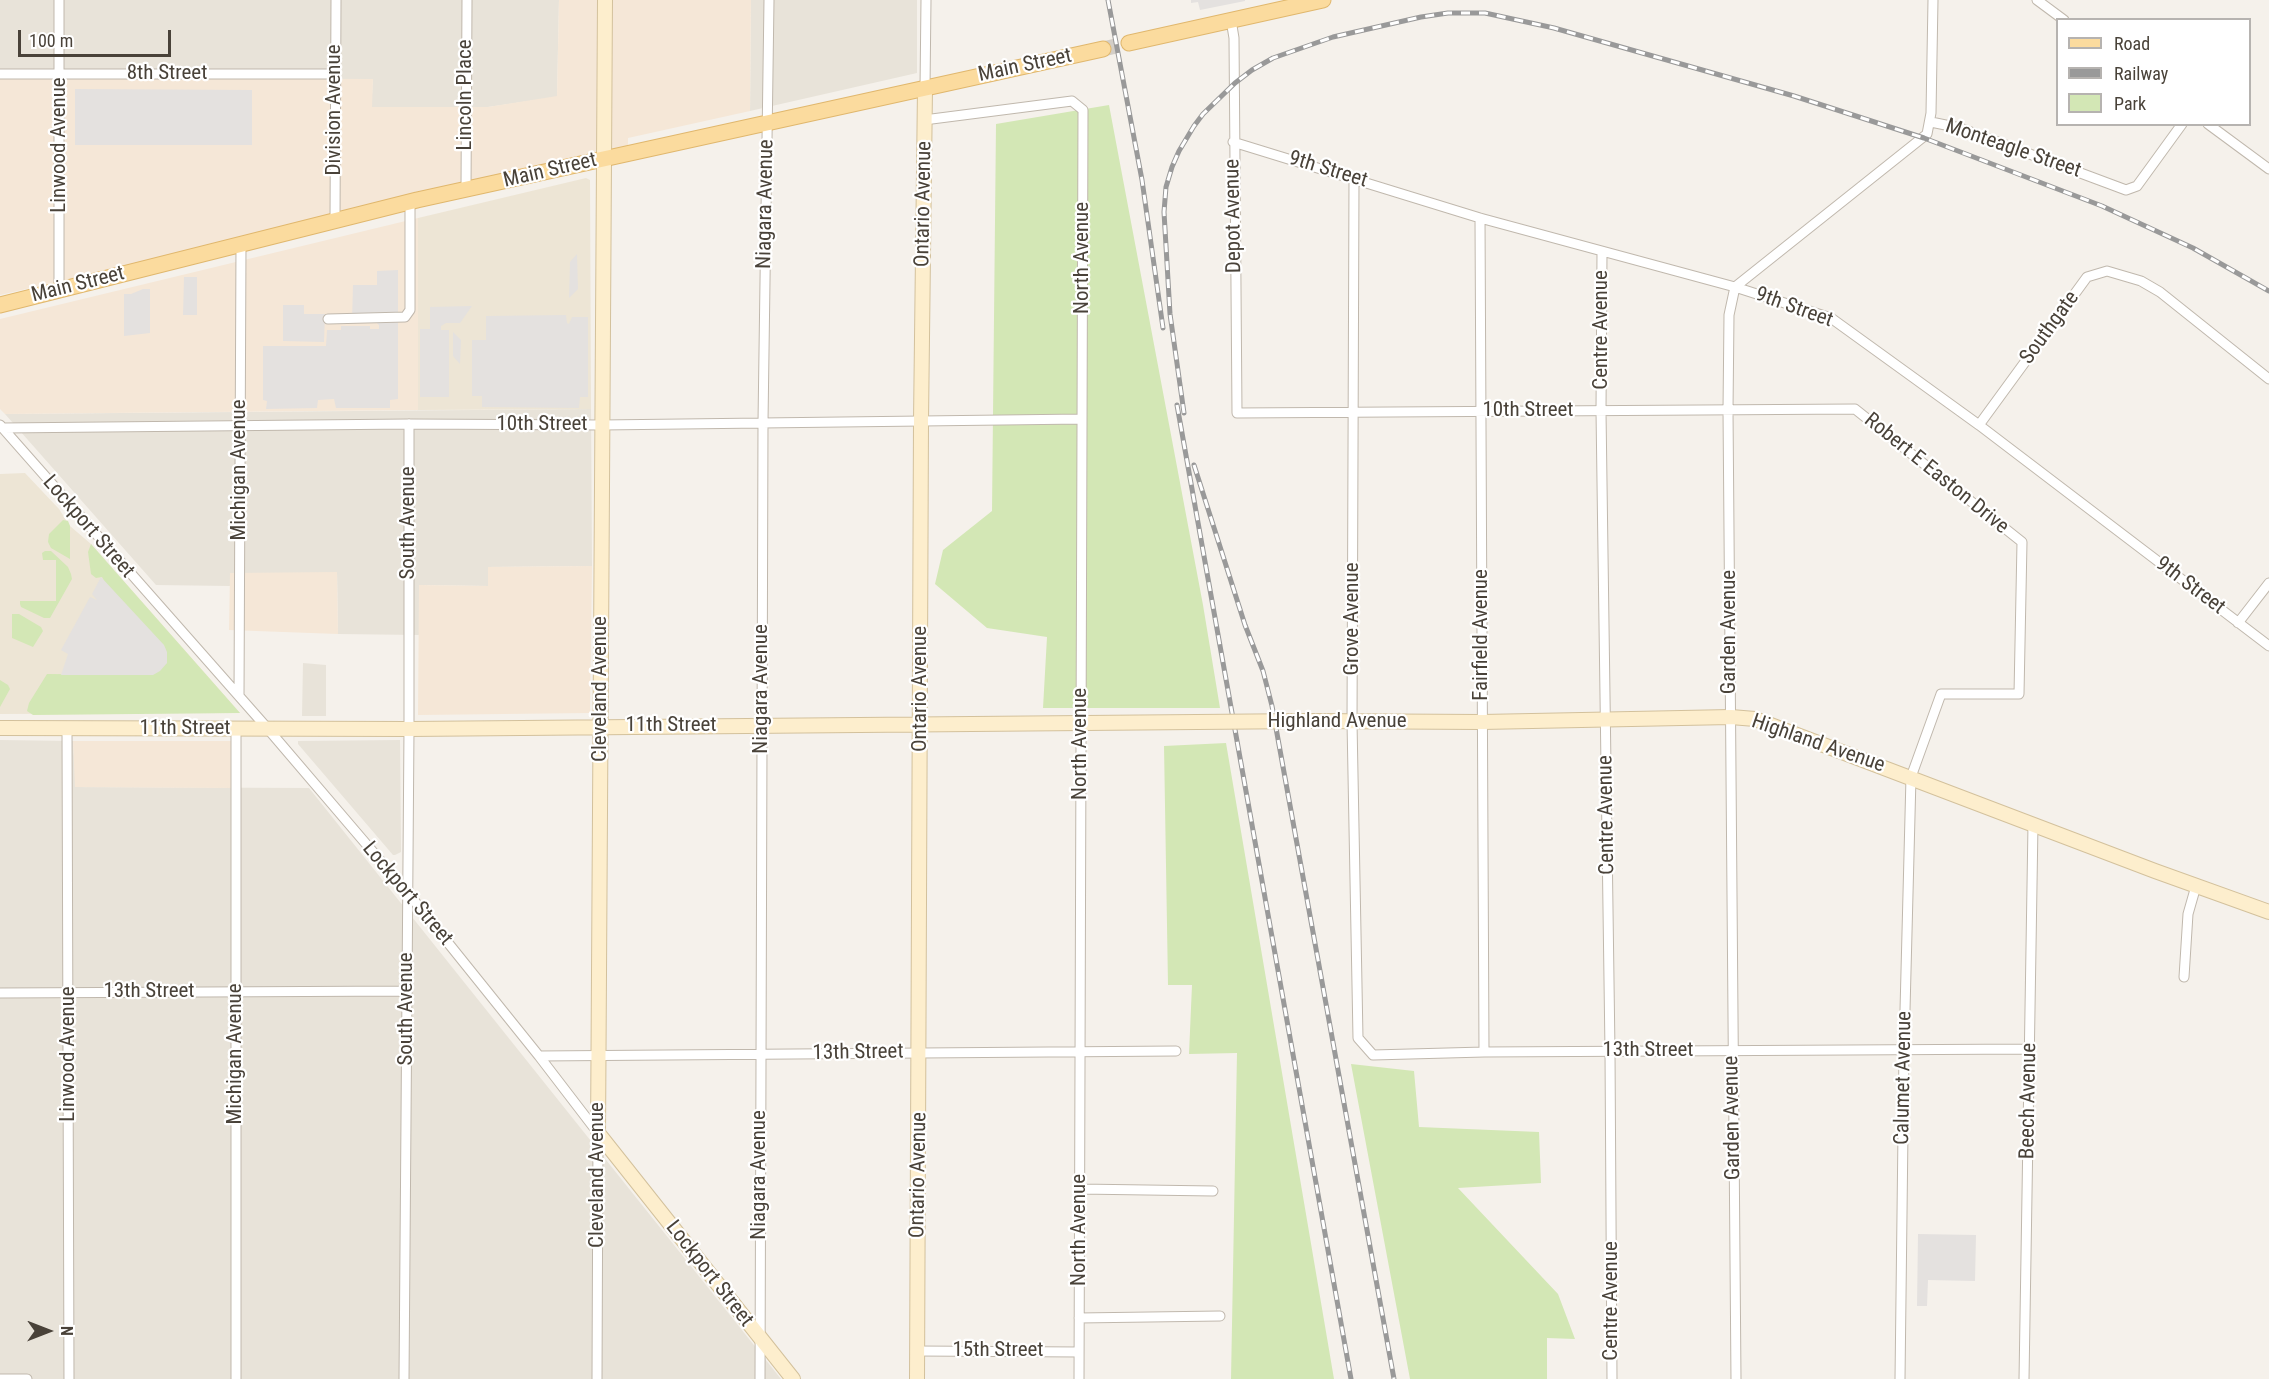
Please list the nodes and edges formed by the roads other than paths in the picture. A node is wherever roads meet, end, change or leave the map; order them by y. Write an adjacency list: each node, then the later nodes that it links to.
1 (60, 0): 15 (street, Linwood Avenue)
2 (336, 0): 16 (street, Division Avenue)
3 (467, 0): 27 (street, Lincoln Place)
4 (605, 0): 24 (street, Cleveland Avenue)
5 (769, 0): 19 (street, Niagara Avenue)
6 (926, 0): 17 (street, Ontario Avenue)
7 (1323, 0): 11 (main road)
8 (1933, 0): 20 (street, Monteagle Street)
9 (2037, 0): 10 (street)
10 (2061, 18)
11 (1231, 20): 12 (main road); 23 (street, Depot Avenue)
12 (1129, 43)
13 (1103, 49): 17 (main road, Main Street)
14 (0, 74): 15 (street, 8th Street)
15 (60, 74): 16 (street, 8th Street); 34 (street, Linwood Avenue)
16 (334, 74): 30 (street, Division Avenue)
17 (925, 88): 18 (street, Ontario Avenue); 19 (main road, Main Street)
18 (924, 120): 44 (street, North Avenue); 45 (street, Ontario Avenue)
19 (767, 121): 24 (main road, Main Street); 46 (street, Niagara Avenue)
20 (1931, 122): 21 (street, Monteagle Street); 33 (street)
21 (2181, 126)
22 (2211, 126): 25 (street)
23 (1233, 142): 26 (street, 9th Street); 43 (street, Depot Avenue)
24 (604, 159): 27 (main road, Main Street); 48 (street, Cleveland Avenue)
25 (2269, 169)
26 (1354, 178): 29 (street, 9th Street); 42 (street, Grove Avenue)
27 (466, 190): 28 (main road, Main Street)
28 (410, 201): 30 (main road, Main Street); 36 (street)
29 (1480, 218): 32 (street, 9th Street); 40 (street, Fairfield Avenue)
30 (335, 221): 31 (main road, Main Street)
31 (242, 244): 34 (main road, Main Street); 51 (street, Michigan Avenue)
32 (1602, 252): 33 (street, 9th Street); 41 (street, Centre Avenue)
33 (1735, 287): 39 (street, Garden Avenue); 49 (street, 9th Street)
34 (59, 290): 35 (main road, Main Street)
35 (0, 304)
36 (328, 319)
37 (2269, 379): 49 (street, Southgate)
38 (1855, 409): 39 (street, 10th Street); 70 (street, Robert E Easton Drive)
39 (1728, 410): 41 (street, 10th Street); 56 (street, Garden Avenue)
40 (1481, 411): 41 (street, 10th Street); 42 (street, 10th Street); 60 (street, Fairfield Avenue)
41 (1601, 411): 57 (street, Centre Avenue)
42 (1354, 412): 43 (street, 10th Street); 59 (street, Grove Avenue)
43 (1237, 413)
44 (1082, 419): 45 (street, 10th Street); 61 (street, North Avenue)
45 (921, 421): 46 (street, 10th Street); 62 (street, Ontario Avenue)
46 (763, 423): 48 (street, 10th Street); 63 (street, Niagara Avenue)
47 (409, 424): 48 (street, 10th Street); 51 (street, 10th Street); 69 (street, South Avenue)
48 (602, 425): 64 (street, Cleveland Avenue)
49 (1979, 425): 53 (street, 9th Street)
50 (1, 427): 51 (street, 10th Street); 55 (street, Lockport Street)
51 (240, 427): 55 (street, Michigan Avenue)
52 (2269, 583): 53 (street)
53 (2238, 623): 54 (street, 9th Street)
54 (2269, 646)
55 (239, 696): 68 (street, Lockport Street)
56 (1731, 717): 57 (street, Highland Avenue); 70 (street, Highland Avenue); 82 (street, Garden Avenue)
57 (1605, 718): 60 (street, Highland Avenue); 84 (street, Centre Avenue)
58 (1197, 722): 59 (street, Highland Avenue, bridge); 61 (street, 11th Street)
59 (1352, 722): 60 (street, Highland Avenue); 90 (street, Grove Avenue)
60 (1482, 722): 87 (street, Fairfield Avenue)
61 (1081, 723): 62 (street, 11th Street); 86 (street, North Avenue)
62 (921, 724): 63 (street, 11th Street); 85 (street, Ontario Avenue)
63 (762, 726): 64 (street, 11th Street); 89 (street, Niagara Avenue)
64 (601, 727): 69 (street, 11th Street); 88 (street, Cleveland Avenue)
65 (0, 728): 66 (street, 11th Street)
66 (67, 728): 67 (street, 11th Street); 79 (street, Linwood Avenue)
67 (236, 729): 68 (street, 11th Street); 77 (street, Michigan Avenue)
68 (268, 729): 69 (street, 11th Street); 73 (street, Lockport Street)
69 (409, 729): 73 (street, South Avenue)
70 (1911, 777): 71 (street, Highland Avenue); 80 (street, Calumet Avenue)
71 (2033, 824): 72 (street, Highland Avenue); 81 (street, Beech Avenue)
72 (2196, 886): 74 (street, Highland Avenue); 75 (street)
73 (408, 893): 76 (street, South Avenue); 91 (street, Lockport Street)
74 (2269, 912)
75 (2184, 977)
76 (407, 991): 77 (street, 13th Street); 104 (street, South Avenue)
77 (237, 992): 79 (street, 13th Street); 103 (street, Michigan Avenue)
78 (0, 993): 79 (street, 13th Street)
79 (69, 993): 102 (street, Linwood Avenue)
80 (1904, 1049): 81 (street, 13th Street); 82 (street, 13th Street); 112 (street, Calumet Avenue)
81 (2030, 1049): 113 (street, Beech Avenue)
82 (1732, 1050): 84 (street, 13th Street); 111 (street, Garden Avenue)
83 (1176, 1051): 86 (street, 13th Street)
84 (1610, 1051): 87 (street, 13th Street); 110 (street, Centre Avenue)
85 (920, 1052): 86 (street, 13th Street); 89 (street, 13th Street); 98 (street, Ontario Avenue)
86 (1080, 1052): 93 (street, North Avenue)
87 (1484, 1052): 90 (street, 13th Street)
88 (598, 1054): 89 (street, 13th Street); 91 (street, 13th Street); 92 (street, Cleveland Avenue)
89 (761, 1054): 97 (street, Niagara Avenue)
90 (1373, 1055)
91 (539, 1056): 92 (street, Lockport Street)
92 (598, 1133): 97 (street, Lockport Street); 105 (street, Cleveland Avenue)
93 (1080, 1189): 94 (street); 96 (street, North Avenue)
94 (1213, 1191)
95 (1220, 1316): 96 (street)
96 (1079, 1318): 99 (street, North Avenue)
97 (760, 1338): 106 (street, Niagara Avenue); 107 (street, Lockport Street)
98 (917, 1351): 99 (street, 15th Street); 108 (street, Ontario Avenue)
99 (1079, 1352): 109 (street, North Avenue)
100 (0, 1379): 101 (street)
101 (27, 1379)
102 (69, 1379)
103 (236, 1379)
104 (404, 1379)
105 (597, 1379)
106 (760, 1379)
107 (793, 1379)
108 (917, 1379)
109 (1079, 1379)
110 (1612, 1379)
111 (1736, 1379)
112 (1900, 1379)
113 (2024, 1379)

